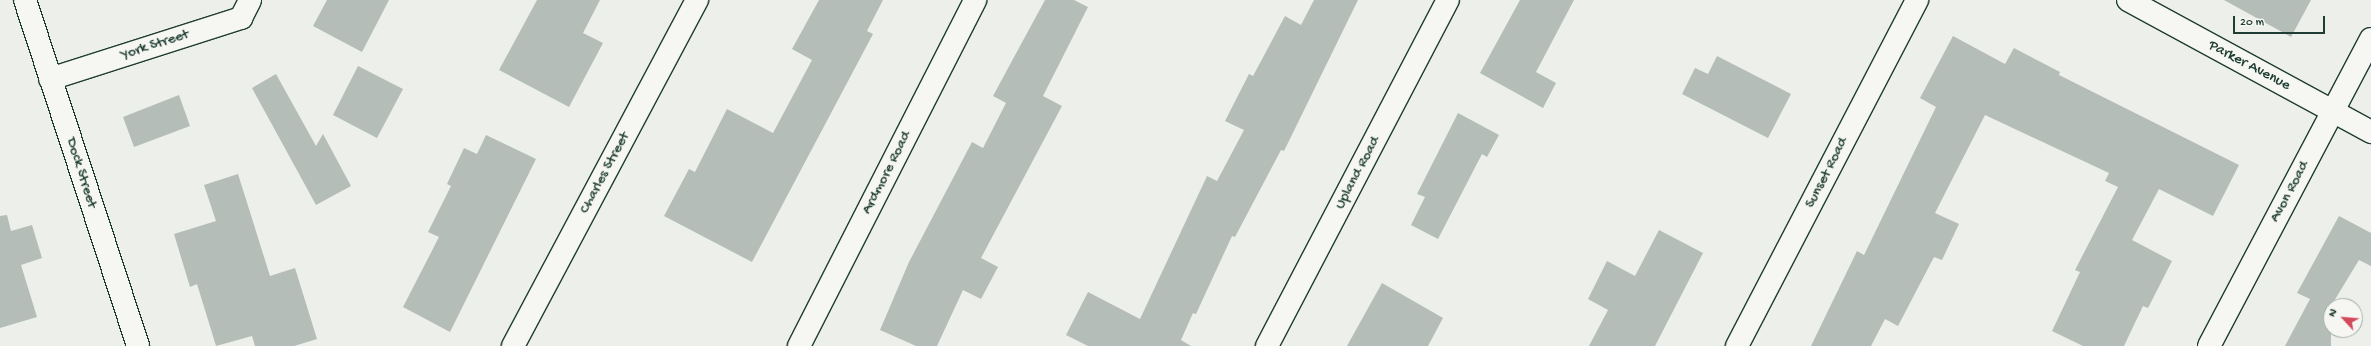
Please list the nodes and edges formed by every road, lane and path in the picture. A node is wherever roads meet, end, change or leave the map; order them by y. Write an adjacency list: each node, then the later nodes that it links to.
1 (25, 0): 9 (street, Dock Street)
2 (250, 0): 9 (street, York Street)
3 (697, 0): 13 (street, Charles Street)
4 (976, 0): 14 (street, Ardmore Road)
5 (1448, 0): 15 (street, Upland Road)
6 (1917, 0): 16 (street, Sunset Road)
7 (2128, 0): 10 (street, Parker Avenue)
8 (2371, 39): 10 (street, Avon Road)
9 (50, 79): 12 (street, Dock Street)
10 (2333, 111): 11 (street, Parker Avenue); 17 (street, Avon Road)
11 (2371, 132)
12 (138, 346)
13 (513, 346)
14 (799, 346)
15 (1267, 346)
16 (1737, 346)
17 (2209, 346)

